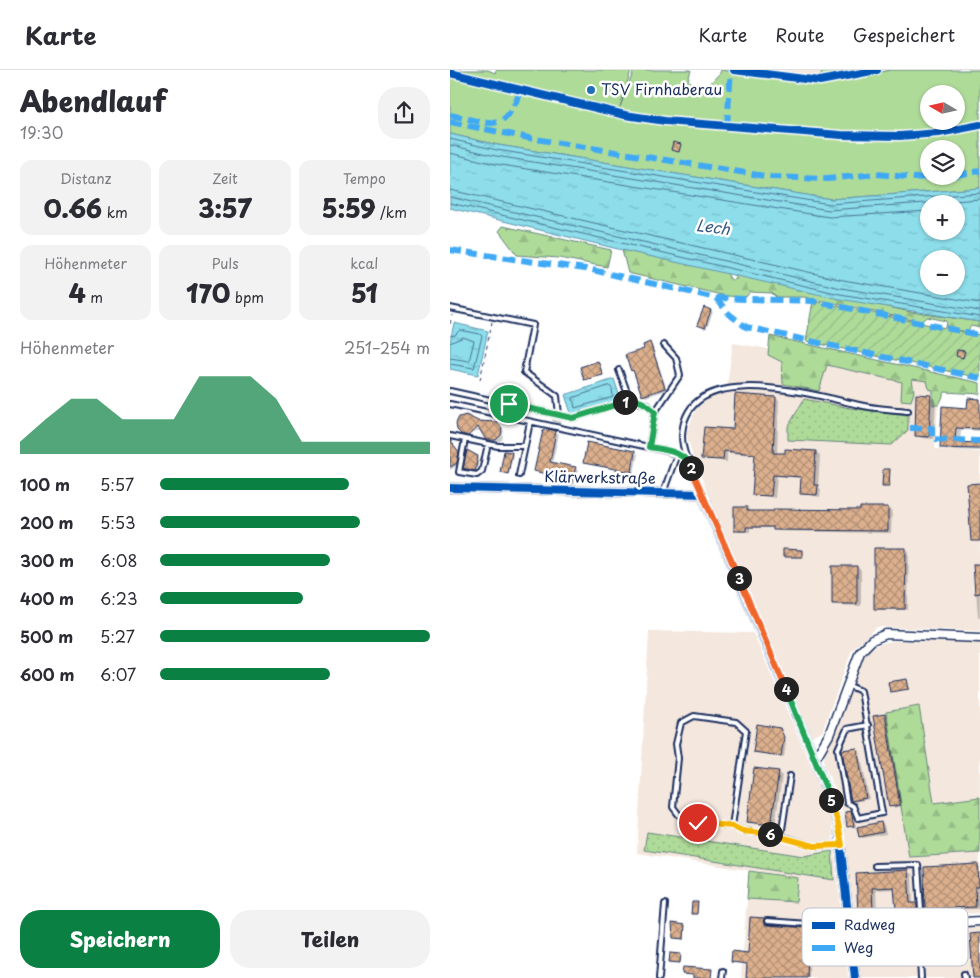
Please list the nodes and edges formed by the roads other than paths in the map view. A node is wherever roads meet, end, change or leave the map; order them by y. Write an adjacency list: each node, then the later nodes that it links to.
1 (452, 308): 9 (lane)
2 (664, 345): 8 (lane)
3 (620, 370): 5 (lane)
4 (450, 391): 9 (lane)
5 (630, 400): 8 (lane); 9 (lane)
6 (450, 404): 10 (lane)
7 (908, 411): 17 (lane)
8 (655, 412): 15 (lane)
9 (559, 415)
10 (530, 422): 14 (lane); 15 (lane)
11 (450, 436): 12 (lane)
12 (465, 439): 13 (lane); 13 (lane)
13 (488, 444): 14 (lane)
14 (525, 446): 18 (lane)
15 (649, 447): 16 (lane)
16 (677, 454): 17 (lane); 20 (lane)
17 (688, 459): 21 (lane)
18 (519, 475)
19 (450, 488): 20 (street, Klärwerkstraße)
20 (663, 493): 21 (street, Klärwerkstraße)
21 (702, 494): 25 (street)
22 (980, 638): 23 (street)
23 (847, 685): 24 (lane); 25 (street)
24 (868, 725): 24 (lane)
25 (815, 759): 29 (street)
26 (790, 776): 28 (lane)
27 (732, 826): 27 (lane); 28 (lane)
28 (781, 836): 29 (lane)
29 (842, 845): 32 (street)
30 (875, 866): 33 (lane)
31 (665, 904): 37 (lane)
32 (847, 908)
33 (919, 908)
34 (767, 921): 35 (lane)
35 (802, 924)
36 (723, 971): 38 (lane)
37 (660, 978)
38 (722, 978)

